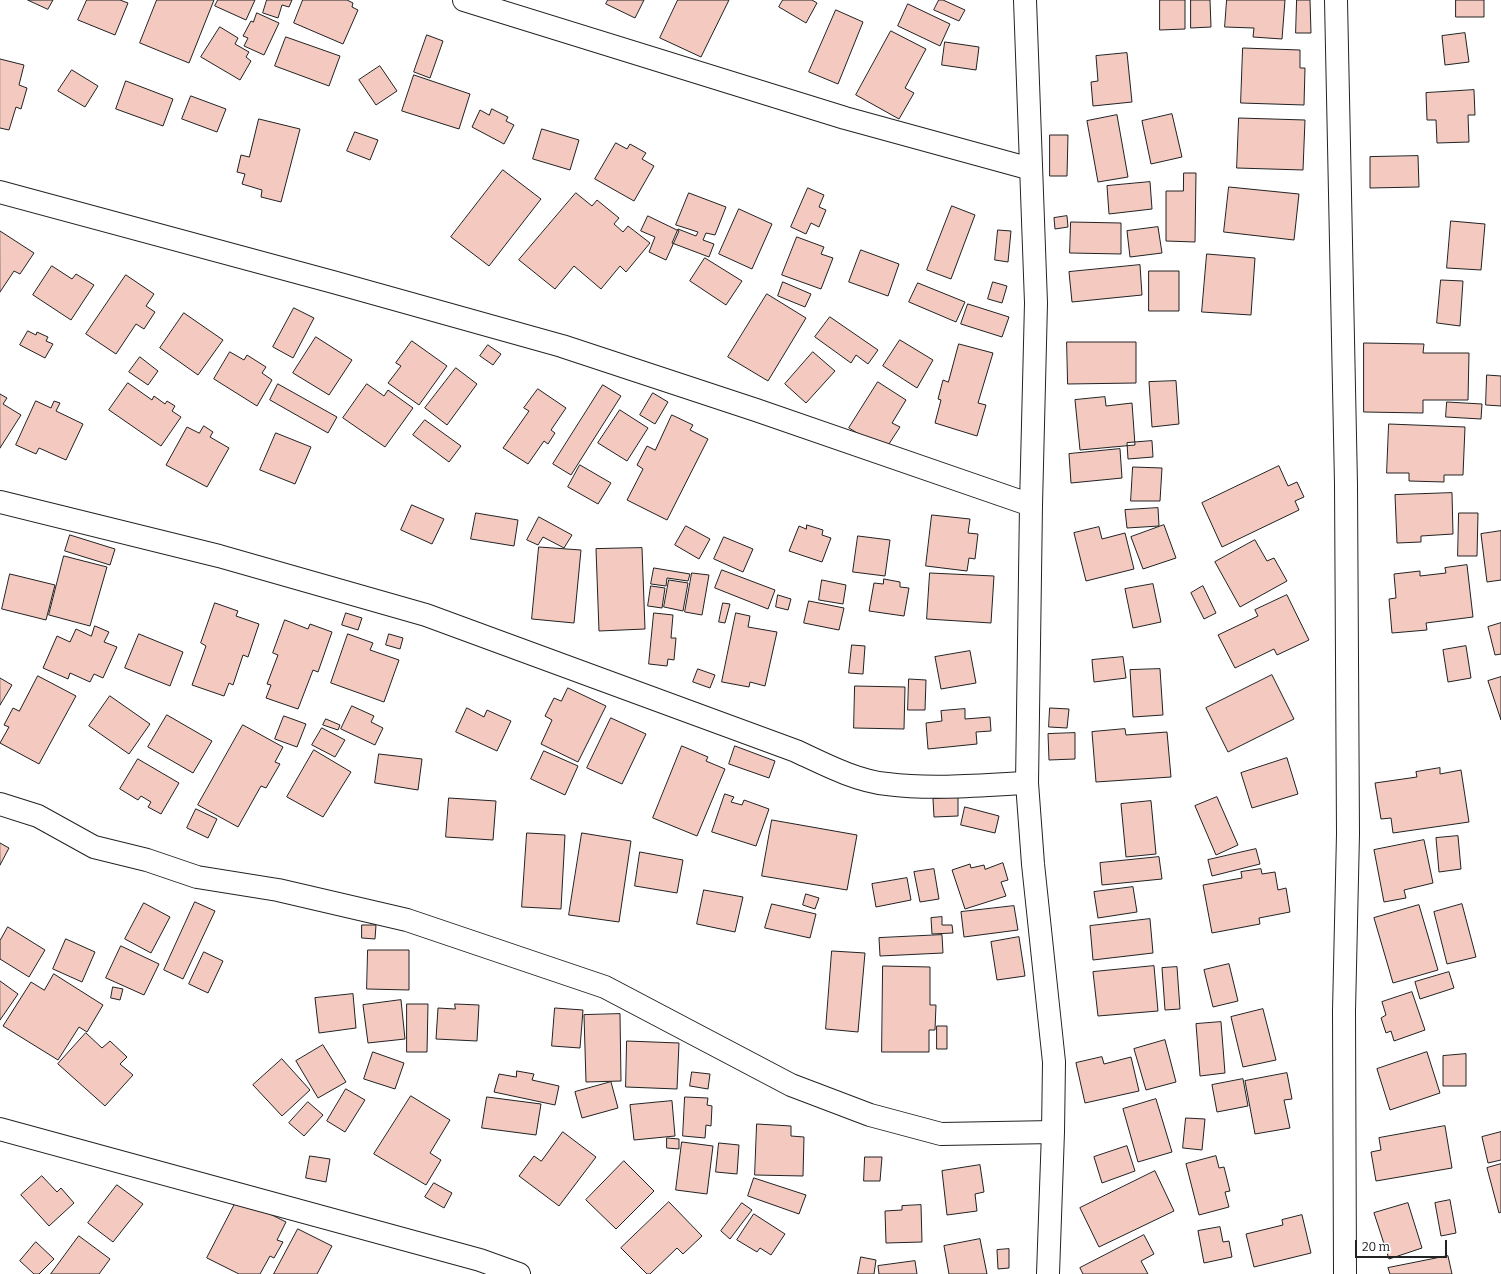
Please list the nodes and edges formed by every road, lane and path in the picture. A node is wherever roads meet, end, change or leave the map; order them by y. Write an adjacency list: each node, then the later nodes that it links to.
1 (464, 0): 4 (street)
2 (1025, 0): 4 (street)
3 (1336, 0): 14 (street)
4 (1031, 169): 7 (street)
5 (0, 192): 7 (street)
6 (0, 502): 8 (street)
7 (1031, 505): 8 (street)
8 (1027, 783): 11 (street)
9 (0, 804): 11 (street)
10 (0, 1130): 12 (street)
11 (1053, 1132): 13 (street)
12 (519, 1274)
13 (1048, 1274)
14 (1345, 1274)

